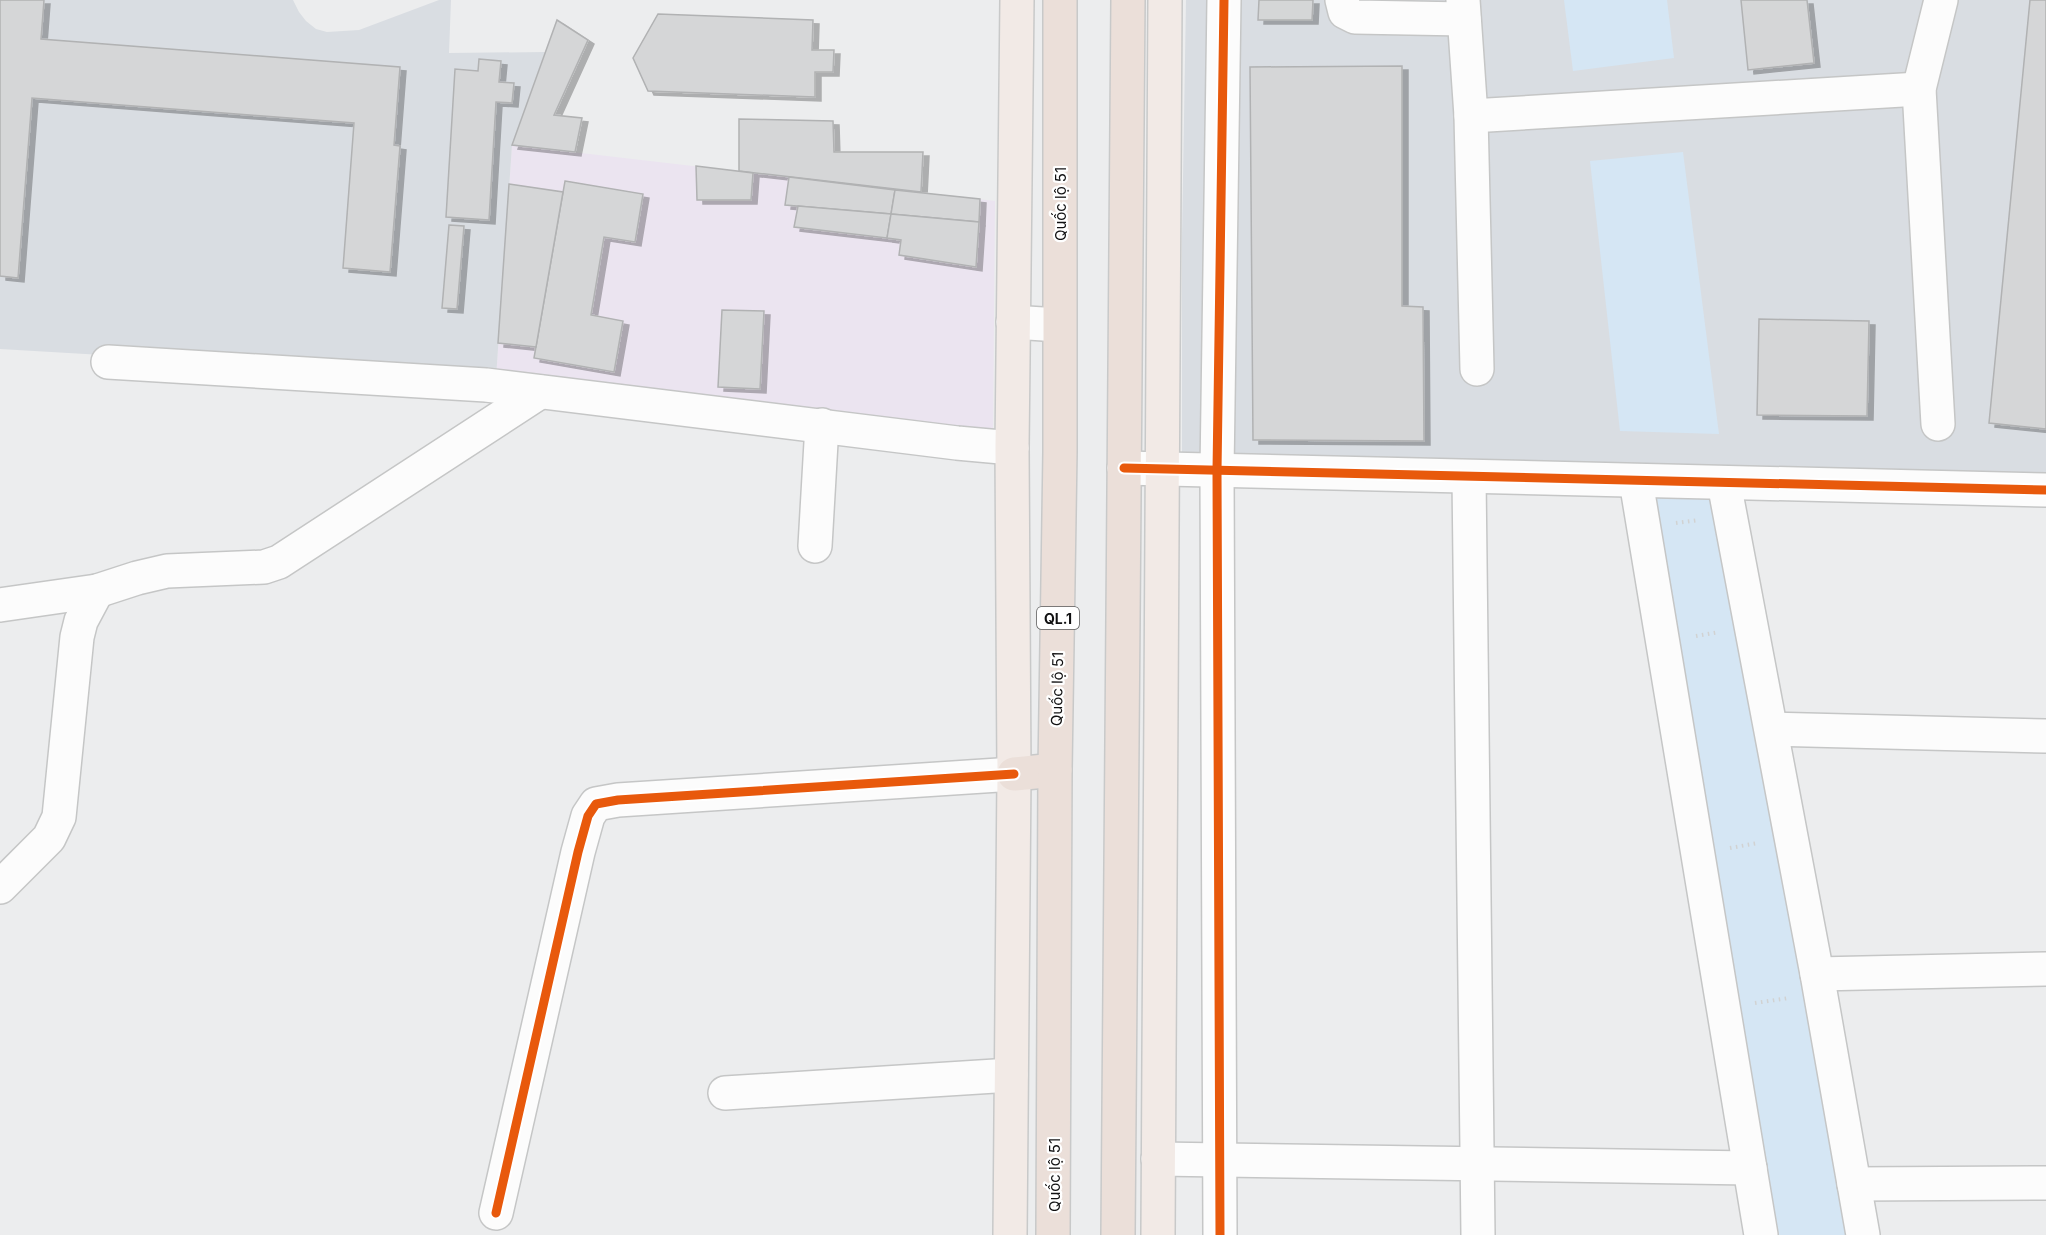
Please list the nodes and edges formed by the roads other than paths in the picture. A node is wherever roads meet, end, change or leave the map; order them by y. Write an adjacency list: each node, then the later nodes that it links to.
1 (1017, 0): 11 (main road)
2 (1060, 0): 12 (highway, Quốc lộ 51 / QL.1)
3 (1128, 0): 19 (highway)
4 (1165, 0): 20 (main road)
5 (1224, 0): 21 (street)
6 (1342, 0): 8 (street)
7 (1941, 0): 9 (street)
8 (1463, 9): 10 (street)
9 (1919, 90): 10 (street); 16 (street)
10 (1471, 117): 14 (street)
11 (1013, 322): 12 (street); 18 (main road)
12 (1059, 325): 31 (highway, Quốc lộ 51 / QL.1)
13 (108, 362): 15 (street)
14 (1477, 369)
15 (540, 392): 17 (street); 27 (street)
16 (1938, 424)
17 (822, 425): 18 (street); 26 (street)
18 (1012, 448): 32 (main road)
19 (1124, 468): 20 (street); 47 (highway)
20 (1162, 470): 21 (street); 38 (main road)
21 (1217, 471): 22 (street); 39 (street)
22 (1469, 477): 23 (street); 40 (street)
23 (1636, 481): 24 (street); 41 (street)
24 (1724, 483): 25 (street); 29 (street)
25 (2046, 490)
26 (815, 546)
27 (97, 591): 28 (street); 33 (street)
28 (0, 605)
29 (1772, 729): 30 (street); 35 (street)
30 (2046, 736)
31 (1055, 770): 32 (highway); 46 (highway, Quốc lộ 51 / QL.1)
32 (1014, 774): 36 (main road); 44 (street)
33 (0, 887)
34 (2046, 969): 35 (street)
35 (1817, 974): 43 (street)
36 (1011, 1075): 37 (street); 45 (main road)
37 (725, 1093)
38 (1158, 1159): 39 (street); 48 (main road)
39 (1220, 1161): 40 (street); 49 (street)
40 (1478, 1162): 41 (street); 50 (street)
41 (1750, 1168): 51 (street)
42 (2046, 1183): 43 (street)
43 (1854, 1184): 52 (street)
44 (496, 1213)
45 (1010, 1235)
46 (1053, 1235)
47 (1118, 1235)
48 (1158, 1235)
49 (1220, 1235)
50 (1478, 1235)
51 (1761, 1235)
52 (1863, 1235)

